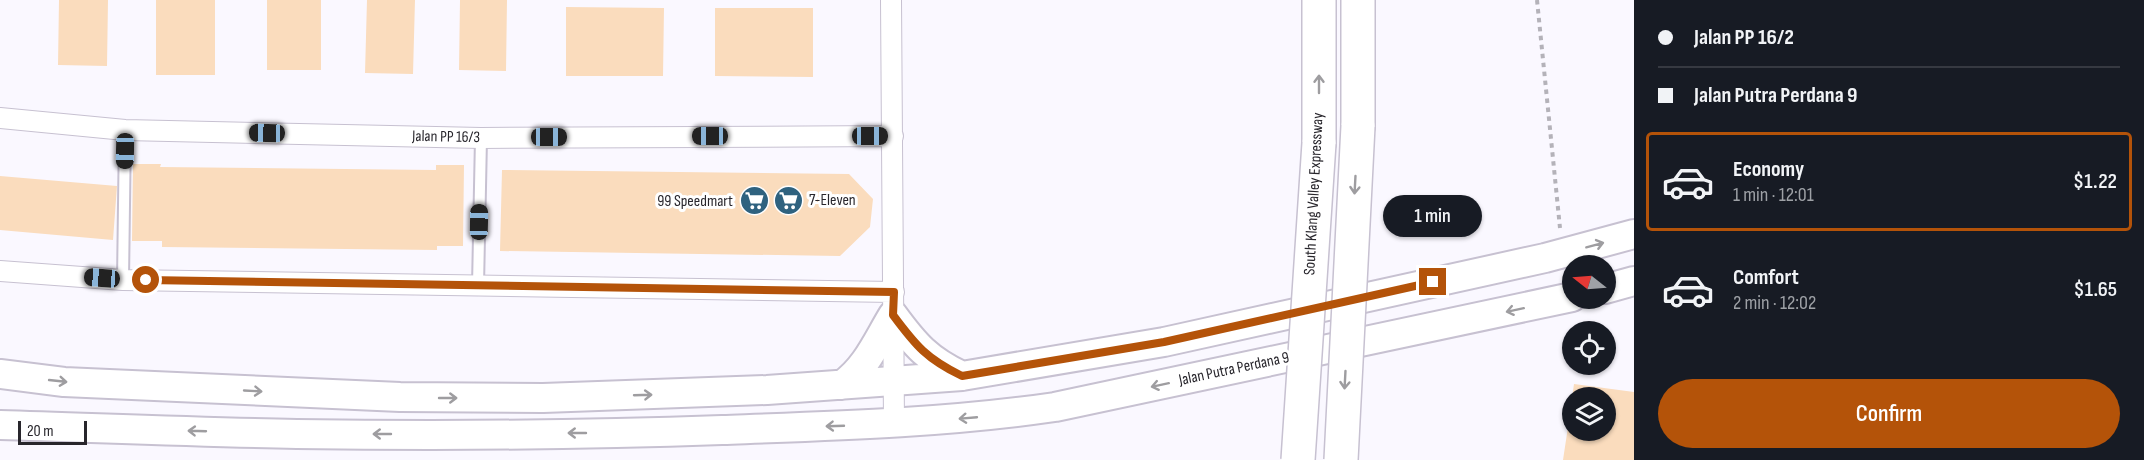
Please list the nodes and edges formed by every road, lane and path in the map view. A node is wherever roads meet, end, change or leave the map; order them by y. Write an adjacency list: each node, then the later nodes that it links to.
1 (891, 0): 7 (street)
2 (1318, 0): 24 (highway, South Klang Valley Expressway, one-way to 2, bridge)
3 (1358, 0): 25 (highway, one-way to 25, bridge)
4 (1537, 0): 10 (path)
5 (0, 118): 6 (street, Jalan PP 16/3)
6 (125, 130): 8 (street, Jalan PP 16/3); 12 (lane)
7 (893, 136): 8 (street, Jalan PP 16/3); 17 (street)
8 (481, 138): 14 (lane)
9 (1634, 234): 10 (street, one-way to 9)
10 (1563, 253): 19 (street)
11 (0, 271): 12 (street)
12 (123, 280): 14 (street)
13 (1634, 281): 15 (street)
14 (478, 286): 17 (street)
15 (1616, 286)
16 (1562, 299): 22 (street, Jalan Putra Perdana 9, one-way to 22)
17 (893, 304): 19 (street); 20 (street); 21 (street)
18 (0, 374): 21 (street, one-way to 21)
19 (962, 376): 20 (street)
20 (894, 381): 21 (street); 22 (street)
21 (836, 385)
22 (894, 424): 23 (street, Jalan Putra Perdana 9, one-way to 23)
23 (0, 425)
24 (1298, 460)
25 (1341, 460)

